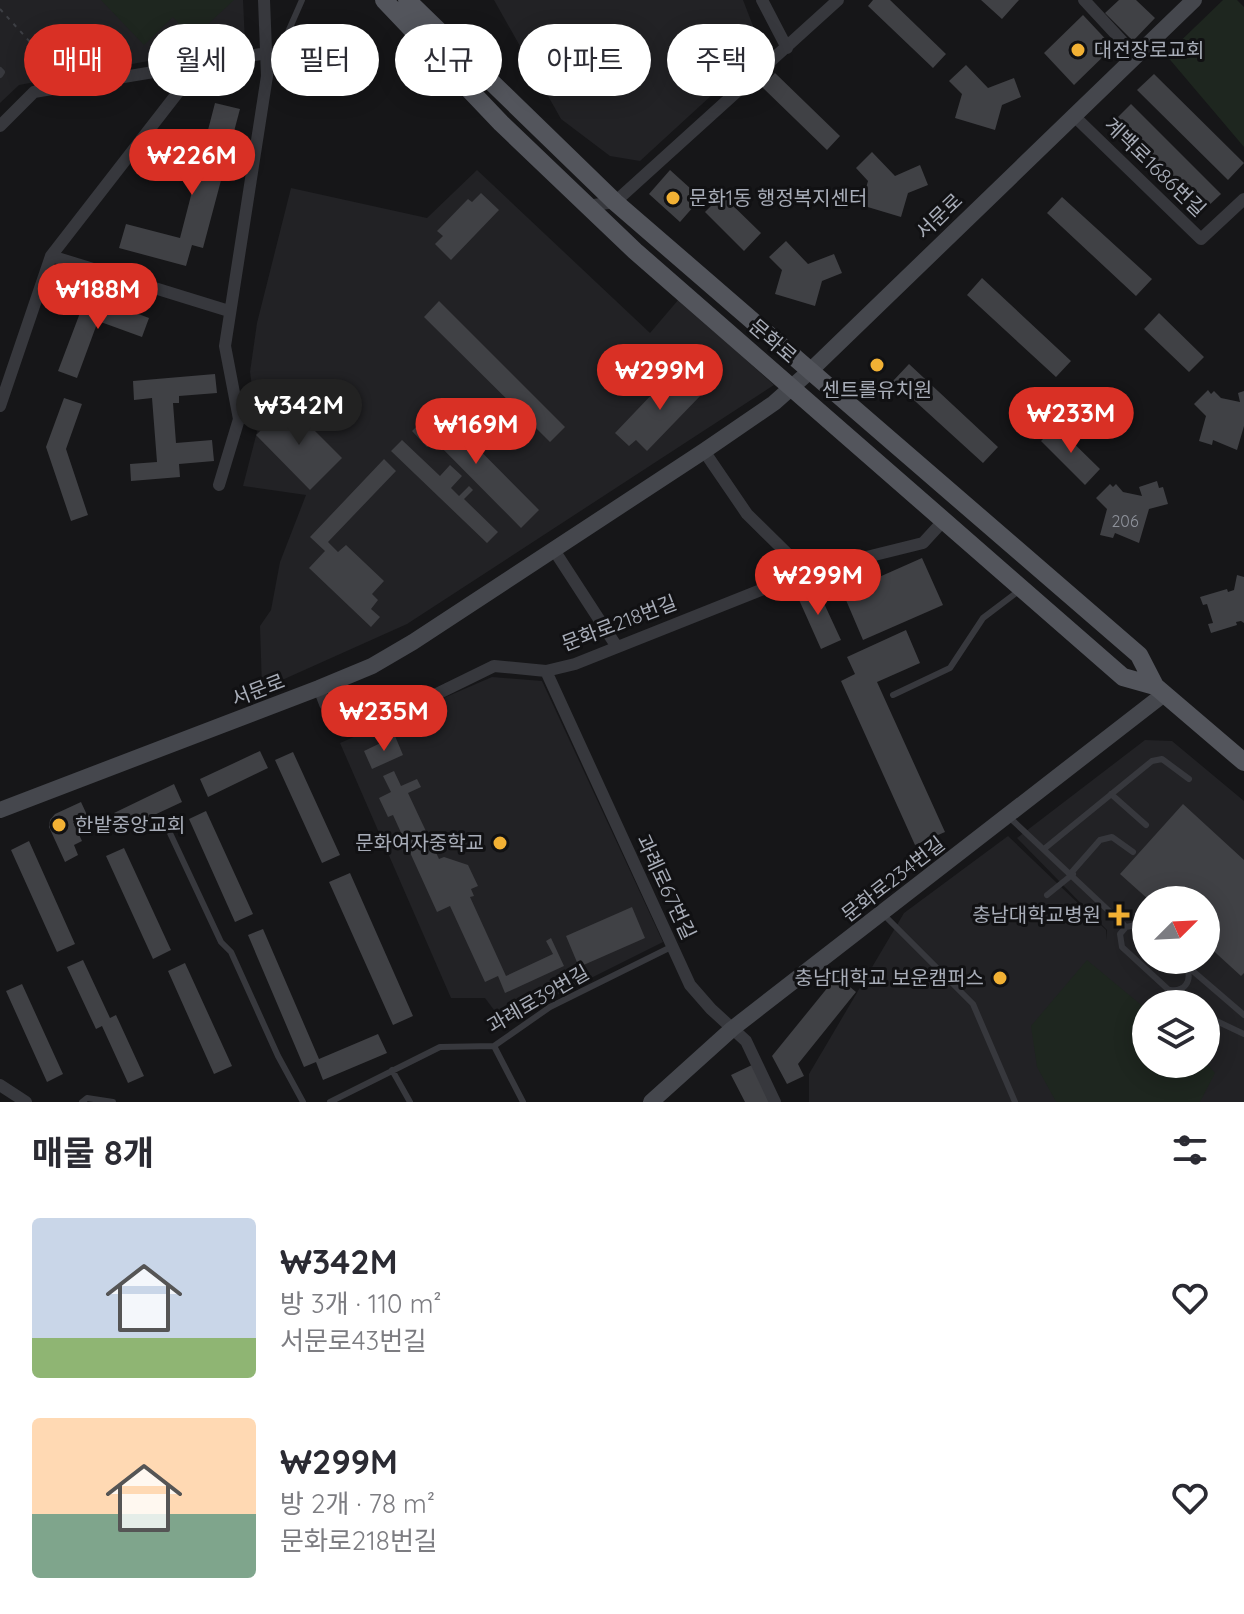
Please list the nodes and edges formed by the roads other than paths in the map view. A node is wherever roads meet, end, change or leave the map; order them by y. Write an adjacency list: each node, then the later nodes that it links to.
1 (264, 0): 10 (street)
2 (302, 0): 10 (lane)
3 (384, 0): 19 (main road, 문화로)
4 (407, 0): 18 (main road, 문화로)
5 (762, 0): 9 (street)
6 (838, 0): 9 (street)
7 (1084, 0): 12 (street)
8 (1194, 0): 12 (main road, 서문로)
9 (787, 48): 18 (street)
10 (267, 53): 11 (street); 21 (street)
11 (255, 55)
12 (1136, 56): 15 (main road, 서문로)
13 (148, 73): 16 (street)
14 (175, 96): 20 (street)
15 (1073, 115): 17 (street, 계백로1686번길); 22 (main road, 서문로)
16 (0, 126)
17 (1244, 199)
18 (615, 202): 19 (street); 22 (main road, 문화로)
19 (587, 206): 23 (main road, 문화로)
20 (51, 256): 21 (street); 24 (street)
21 (229, 311): 26 (street)
22 (810, 371): 23 (main road, 서문로); 34 (main road, 문화로)
23 (792, 386): 25 (main road, 서문로); 27 (main road, 문화로)
24 (0, 406)
25 (704, 451): 28 (main road, 서문로); 29 (street)
26 (219, 485)
27 (945, 519): 29 (street, 문화로218번길); 30 (main road, 문화로)
28 (554, 550): 31 (street); 33 (main road, 서문로)
29 (806, 572): 31 (street, 문화로218번길)
30 (1023, 588): 34 (main road, 문화로); 35 (lane)
31 (617, 647): 32 (street, 문화로218번길)
32 (546, 671): 33 (street, 문화로218번길); 50 (street, 과례로67번길)
33 (319, 688): 39 (main road, 서문로)
34 (1160, 690): 36 (main road, 문화로); 40 (main road, 문화로234번길)
35 (893, 695)
36 (1244, 762)
37 (1189, 779): 38 (lane)
38 (1111, 794): 41 (lane); 43 (lane)
39 (0, 810)
40 (1008, 816): 43 (lane); 47 (main road, 문화로234번길)
41 (1146, 825)
42 (169, 831): 64 (lane)
43 (1044, 849): 45 (lane)
44 (1133, 852): 45 (lane)
45 (1072, 874): 46 (lane); 49 (lane)
46 (1047, 895)
47 (882, 912): 56 (main road, 문화로234번길); 70 (lane)
48 (1132, 926): 49 (lane)
49 (1126, 927): 53 (lane)
50 (671, 946): 56 (street, 과례로67번길); 58 (lane, 과례로39번길)
51 (1189, 974): 53 (lane)
52 (1196, 974): 54 (lane)
53 (1167, 988)
54 (1244, 1015)
55 (1220, 1023): 57 (lane)
56 (732, 1029): 68 (main road, 문화로234번길); 69 (street, 과례로67번길)
57 (1244, 1034)
58 (494, 1046): 59 (lane, 과례로39번길); 67 (lane)
59 (392, 1070): 65 (lane, 과례로39번길); 66 (lane)
60 (0, 1085): 61 (street)
61 (26, 1102)
62 (82, 1102): 63 (lane)
63 (113, 1102)
64 (303, 1102)
65 (330, 1102)
66 (410, 1102)
67 (523, 1102)
68 (651, 1102)
69 (775, 1102)
70 (1015, 1102)

